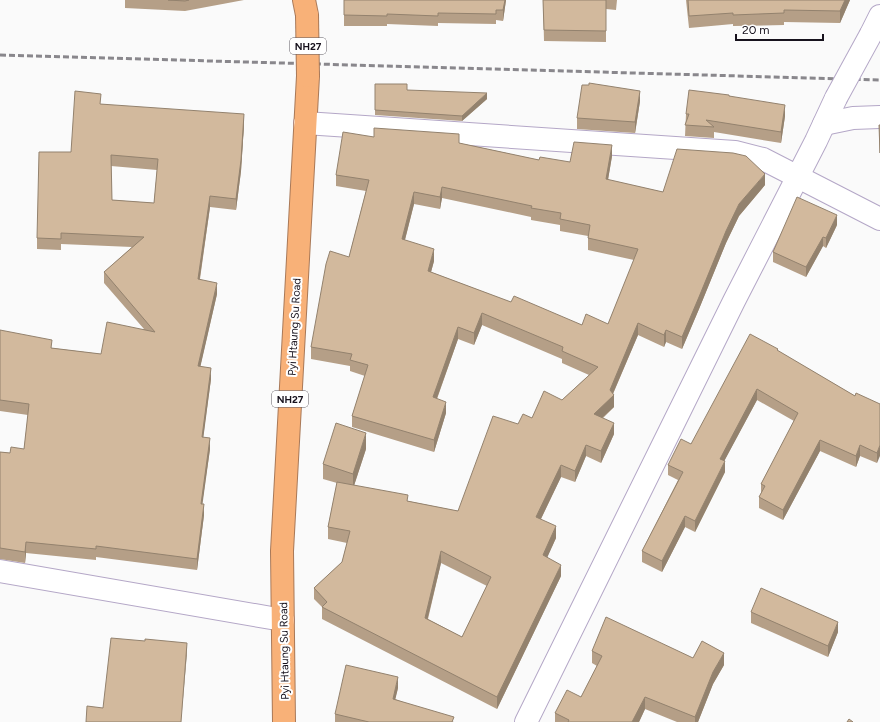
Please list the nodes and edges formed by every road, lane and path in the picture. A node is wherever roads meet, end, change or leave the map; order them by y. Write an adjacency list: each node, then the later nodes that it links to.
1 (306, 7): 4 (highway, Pyi Htaung Su Road / NH27, bridge)
2 (875, 25): 5 (street, bridge)
3 (880, 117): 5 (street)
4 (305, 123): 6 (street); 9 (highway, Pyi Htaung Su Road / NH27)
5 (824, 124): 6 (street)
6 (798, 177): 7 (street); 11 (street)
7 (880, 219)
8 (0, 571): 9 (street)
9 (283, 620): 10 (highway, Pyi Htaung Su Road / NH27)
10 (286, 716)
11 (526, 722)

